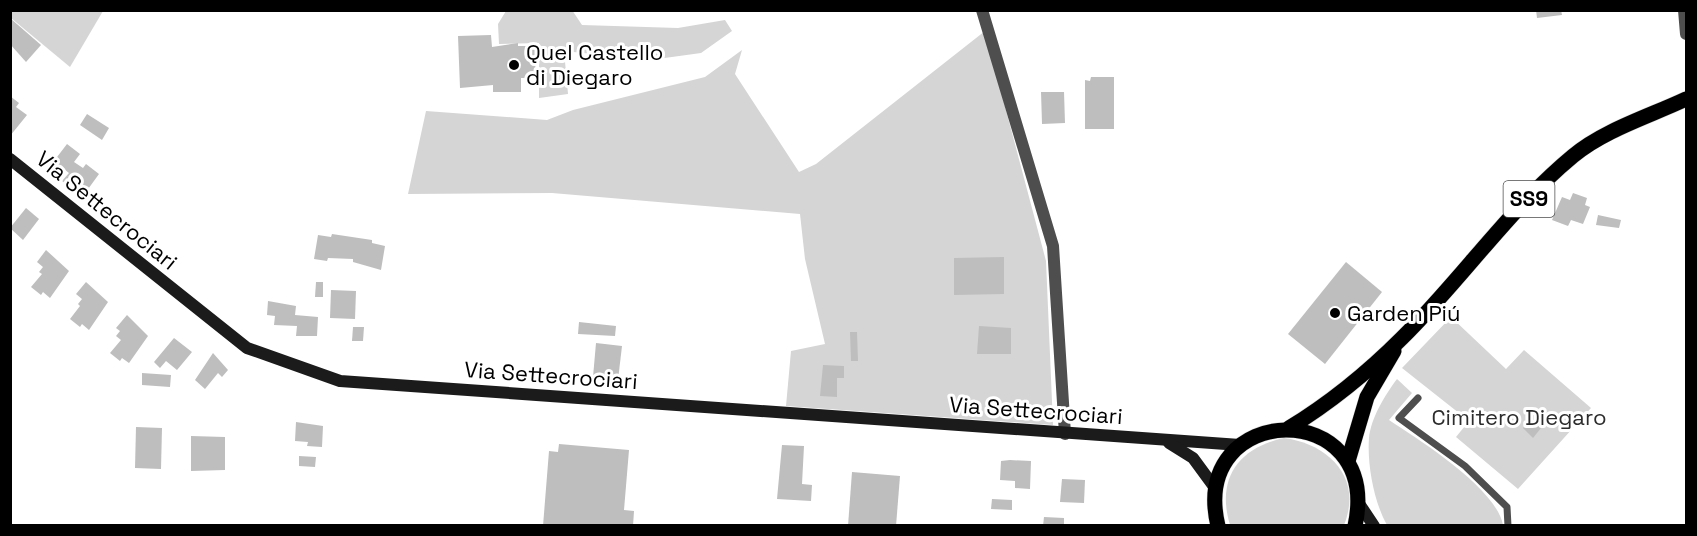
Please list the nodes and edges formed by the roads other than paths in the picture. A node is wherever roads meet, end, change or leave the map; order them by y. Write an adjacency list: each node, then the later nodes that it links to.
1 (1684, 10): 3 (street)
2 (983, 13): 9 (street)
3 (1686, 34)
4 (1686, 99): 6 (main road, SS9)
5 (10, 159): 9 (main road, Via Settecrociari)
6 (1402, 339): 8 (main road); 12 (main road)
7 (1418, 398): 18 (lane)
8 (1289, 428): 11 (main road); 12 (main road)
9 (1065, 434): 10 (main road, Via Settecrociari)
10 (1159, 440): 11 (main road, Via Settecrociari); 13 (main road, Via Settecrociari)
11 (1240, 445): 13 (main road)
12 (1348, 461): 14 (main road)
13 (1215, 488): 15 (main road)
14 (1360, 505): 16 (main road); 17 (main road)
15 (1218, 525)
16 (1355, 525)
17 (1374, 525)
18 (1508, 525)

